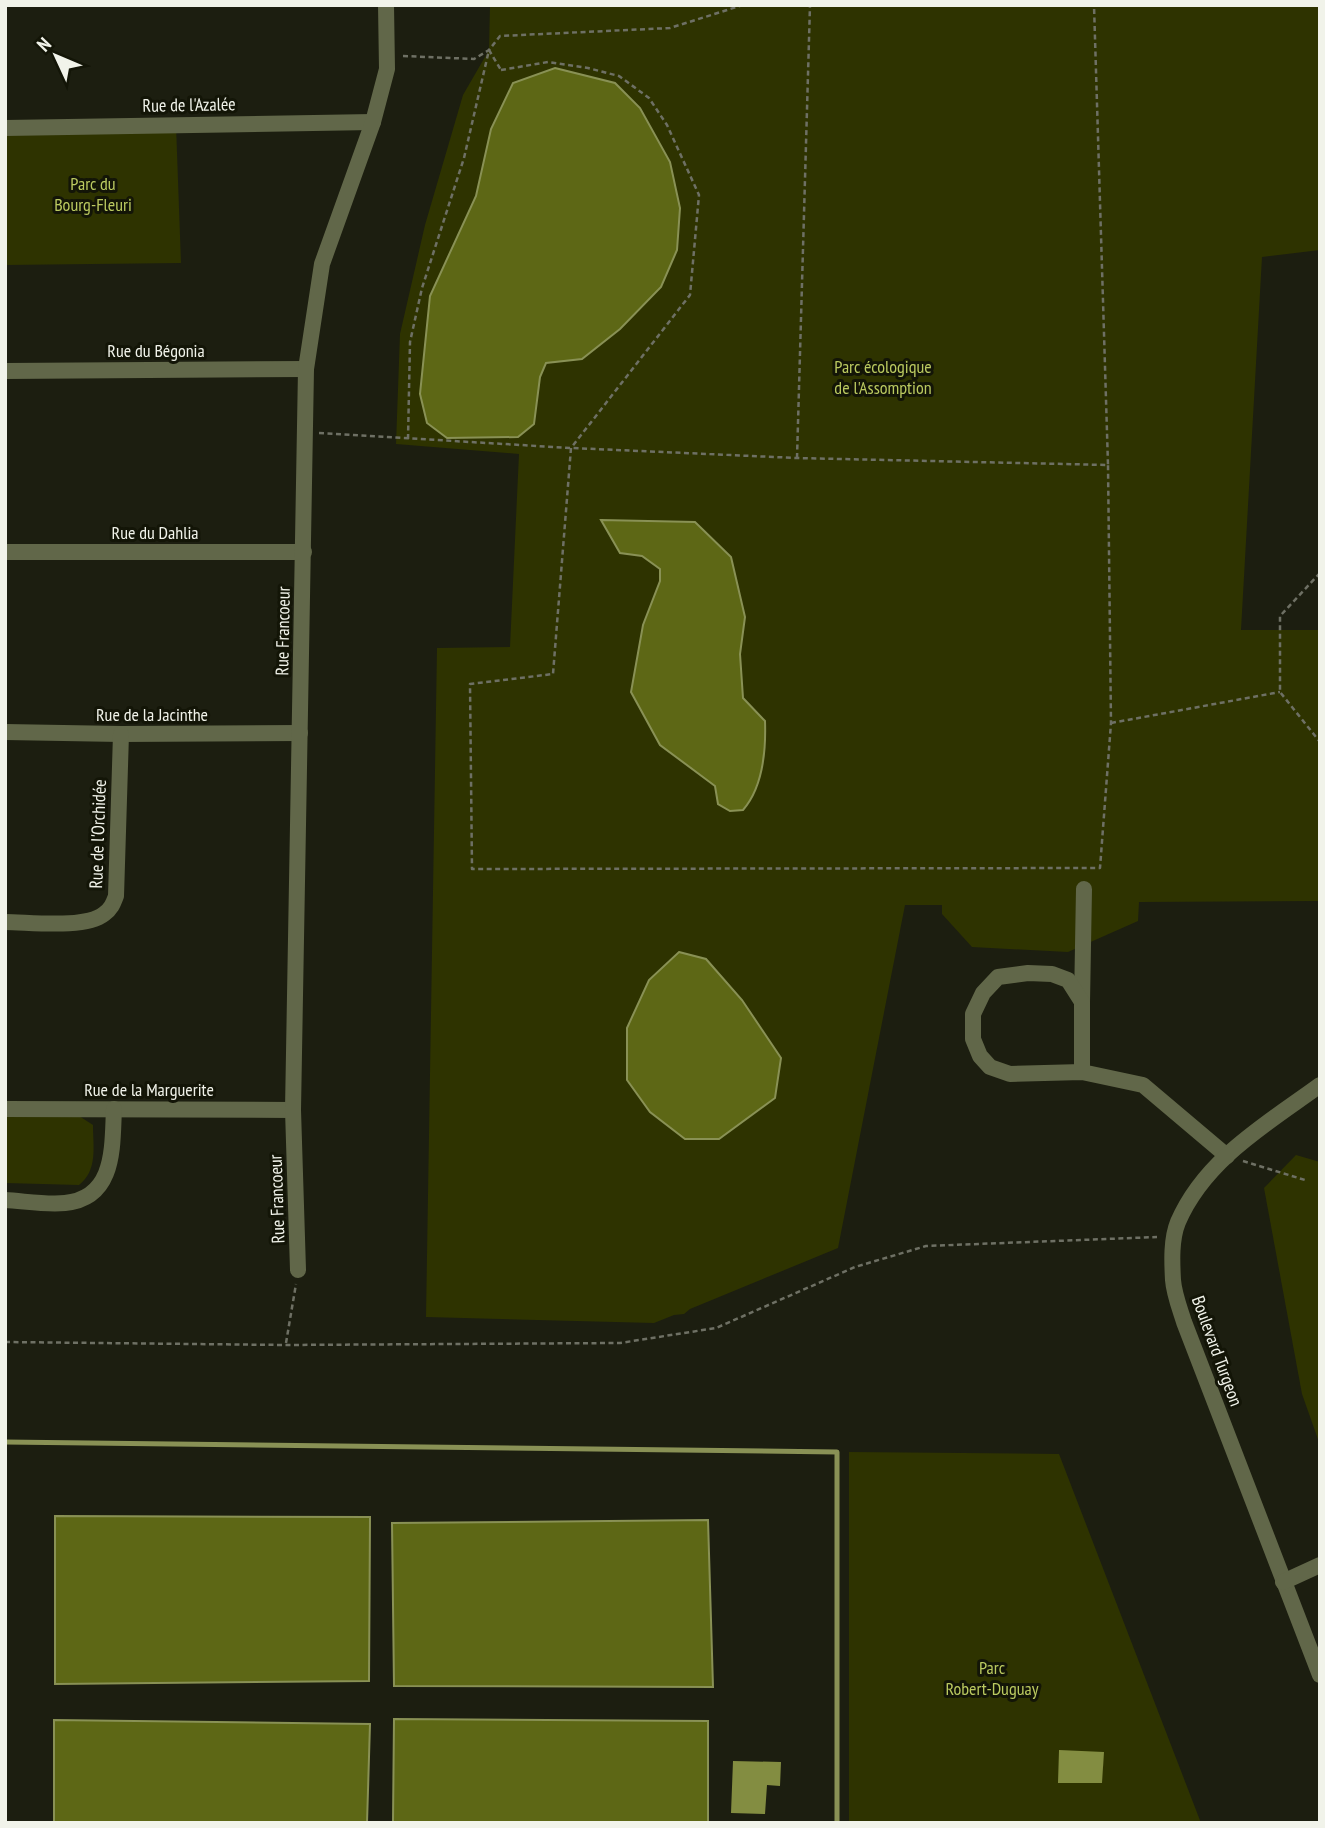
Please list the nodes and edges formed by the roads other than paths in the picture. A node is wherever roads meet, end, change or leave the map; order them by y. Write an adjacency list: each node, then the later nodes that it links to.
1 (386, 5): 2 (street, Rue Francoeur)
2 (373, 122): 3 (street, Rue de l'Azalée); 4 (street, Rue Francoeur)
3 (5, 128)
4 (306, 369): 5 (street, Rue du Bégonia); 7 (street, Rue Francoeur)
5 (5, 371)
6 (5, 552): 7 (street, Rue du Dahlia)
7 (304, 552): 9 (street, Rue Francoeur)
8 (5, 732): 10 (street, Rue de la Jacinthe)
9 (300, 733): 10 (street, Rue de la Jacinthe); 18 (street, Rue Francoeur)
10 (121, 734): 12 (street, Rue de l'Orchidée)
11 (1084, 889): 13 (street)
12 (5, 922)
13 (1082, 1002): 14 (street); 14 (street)
14 (1082, 1072): 19 (street)
15 (1320, 1085): 19 (street, Boulevard Turgeon)
16 (114, 1108): 17 (street, Rue de la Marguerite); 18 (street, Rue de la Marguerite); 20 (street)
17 (5, 1109)
18 (293, 1110): 21 (street, Rue Francoeur)
19 (1227, 1156): 23 (street, Boulevard Turgeon)
20 (5, 1200)
21 (298, 1270)
22 (1320, 1565): 23 (street)
23 (1283, 1582): 24 (street, Boulevard Turgeon)
24 (1320, 1675)

